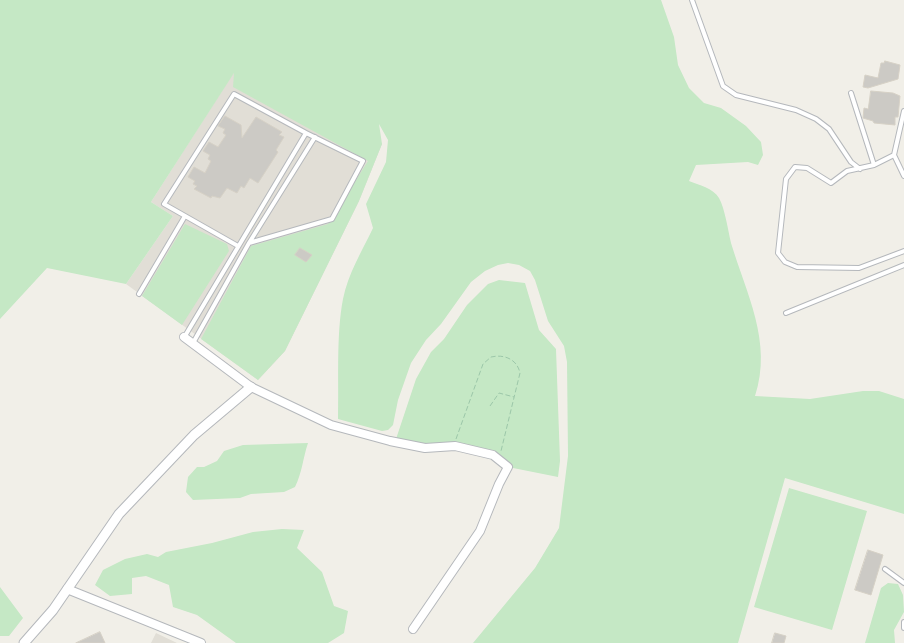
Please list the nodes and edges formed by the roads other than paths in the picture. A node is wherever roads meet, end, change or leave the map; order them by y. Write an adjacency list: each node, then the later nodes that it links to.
1 (692, 0): 8 (lane)
2 (851, 93): 7 (lane)
3 (904, 111): 6 (lane)
4 (306, 133): 5 (lane); 10 (lane); 12 (lane)
5 (315, 137): 11 (lane); 11 (lane)
6 (894, 155): 7 (lane); 9 (lane)
7 (874, 165): 8 (lane)
8 (860, 168): 13 (lane)
9 (904, 176)
10 (185, 216): 12 (lane); 15 (lane)
11 (250, 243): 18 (lane)
12 (238, 246): 17 (lane)
13 (904, 251)
14 (904, 265): 16 (lane)
15 (139, 294)
16 (786, 313)
17 (184, 337): 18 (street)
18 (193, 343): 19 (street)
19 (251, 387): 22 (street); 25 (street)
20 (885, 569): 21 (lane)
21 (904, 583)
22 (67, 589): 26 (street); 27 (street)
23 (904, 622): 24 (lane)
24 (904, 628)
25 (413, 629)
26 (24, 643)
27 (201, 643)

